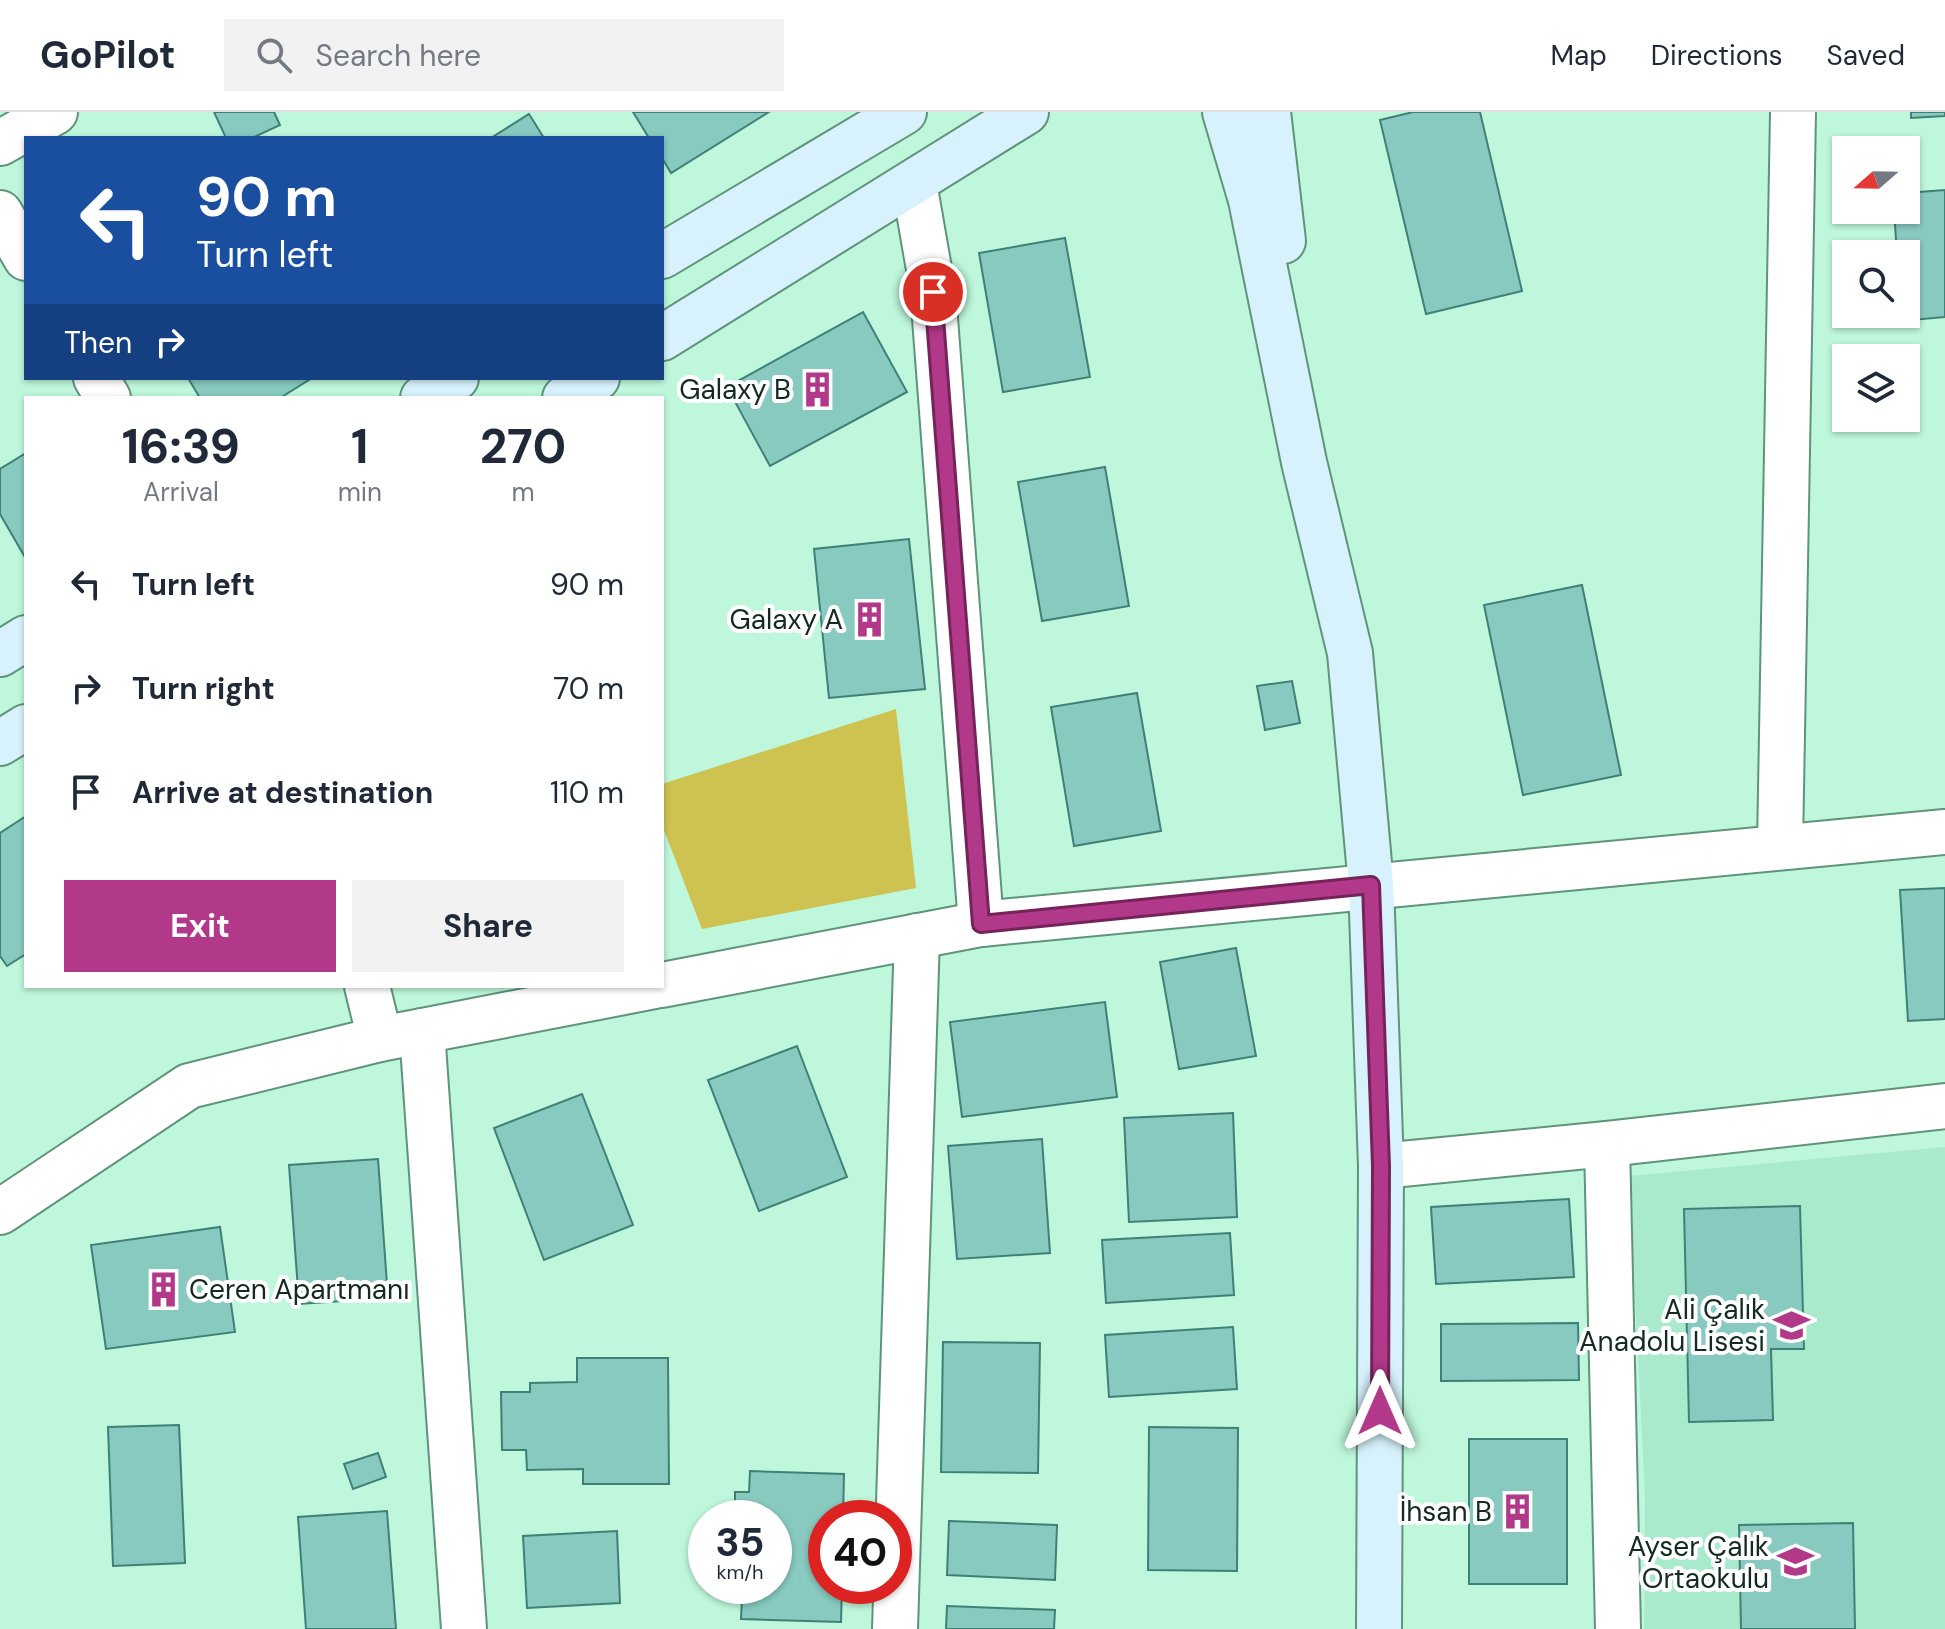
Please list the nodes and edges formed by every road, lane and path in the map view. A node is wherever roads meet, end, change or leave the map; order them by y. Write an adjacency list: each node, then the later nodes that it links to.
1 (55, 112): 7 (street)
2 (904, 112): 11 (street)
3 (1026, 112): 8 (street)
4 (1225, 112): 17 (street)
5 (1268, 112): 17 (street)
6 (1793, 112): 23 (street)
7 (0, 143)
8 (914, 183): 12 (street); 25 (street)
9 (0, 213): 10 (street)
10 (24, 255)
11 (664, 255)
12 (664, 337)
13 (453, 380): 15 (street)
14 (594, 380): 16 (street)
15 (426, 396)
16 (568, 396)
17 (1304, 462): 24 (street)
18 (24, 639): 19 (street)
19 (0, 654)
20 (24, 728): 21 (street)
21 (0, 743)
22 (1945, 832): 23 (street)
23 (1780, 847): 24 (street)
24 (1371, 885): 25 (street); 33 (street)
25 (981, 924): 26 (street)
26 (917, 936): 27 (street); 37 (street)
27 (664, 985)
28 (368, 988): 30 (street)
29 (645, 988): 30 (street)
30 (401, 1035): 34 (street); 36 (street)
31 (1945, 1106): 32 (street)
32 (1607, 1144): 33 (street); 38 (street)
33 (1381, 1166): 35 (street)
34 (0, 1212)
35 (1372, 1617)
36 (464, 1629)
37 (895, 1629)
38 (1618, 1629)

